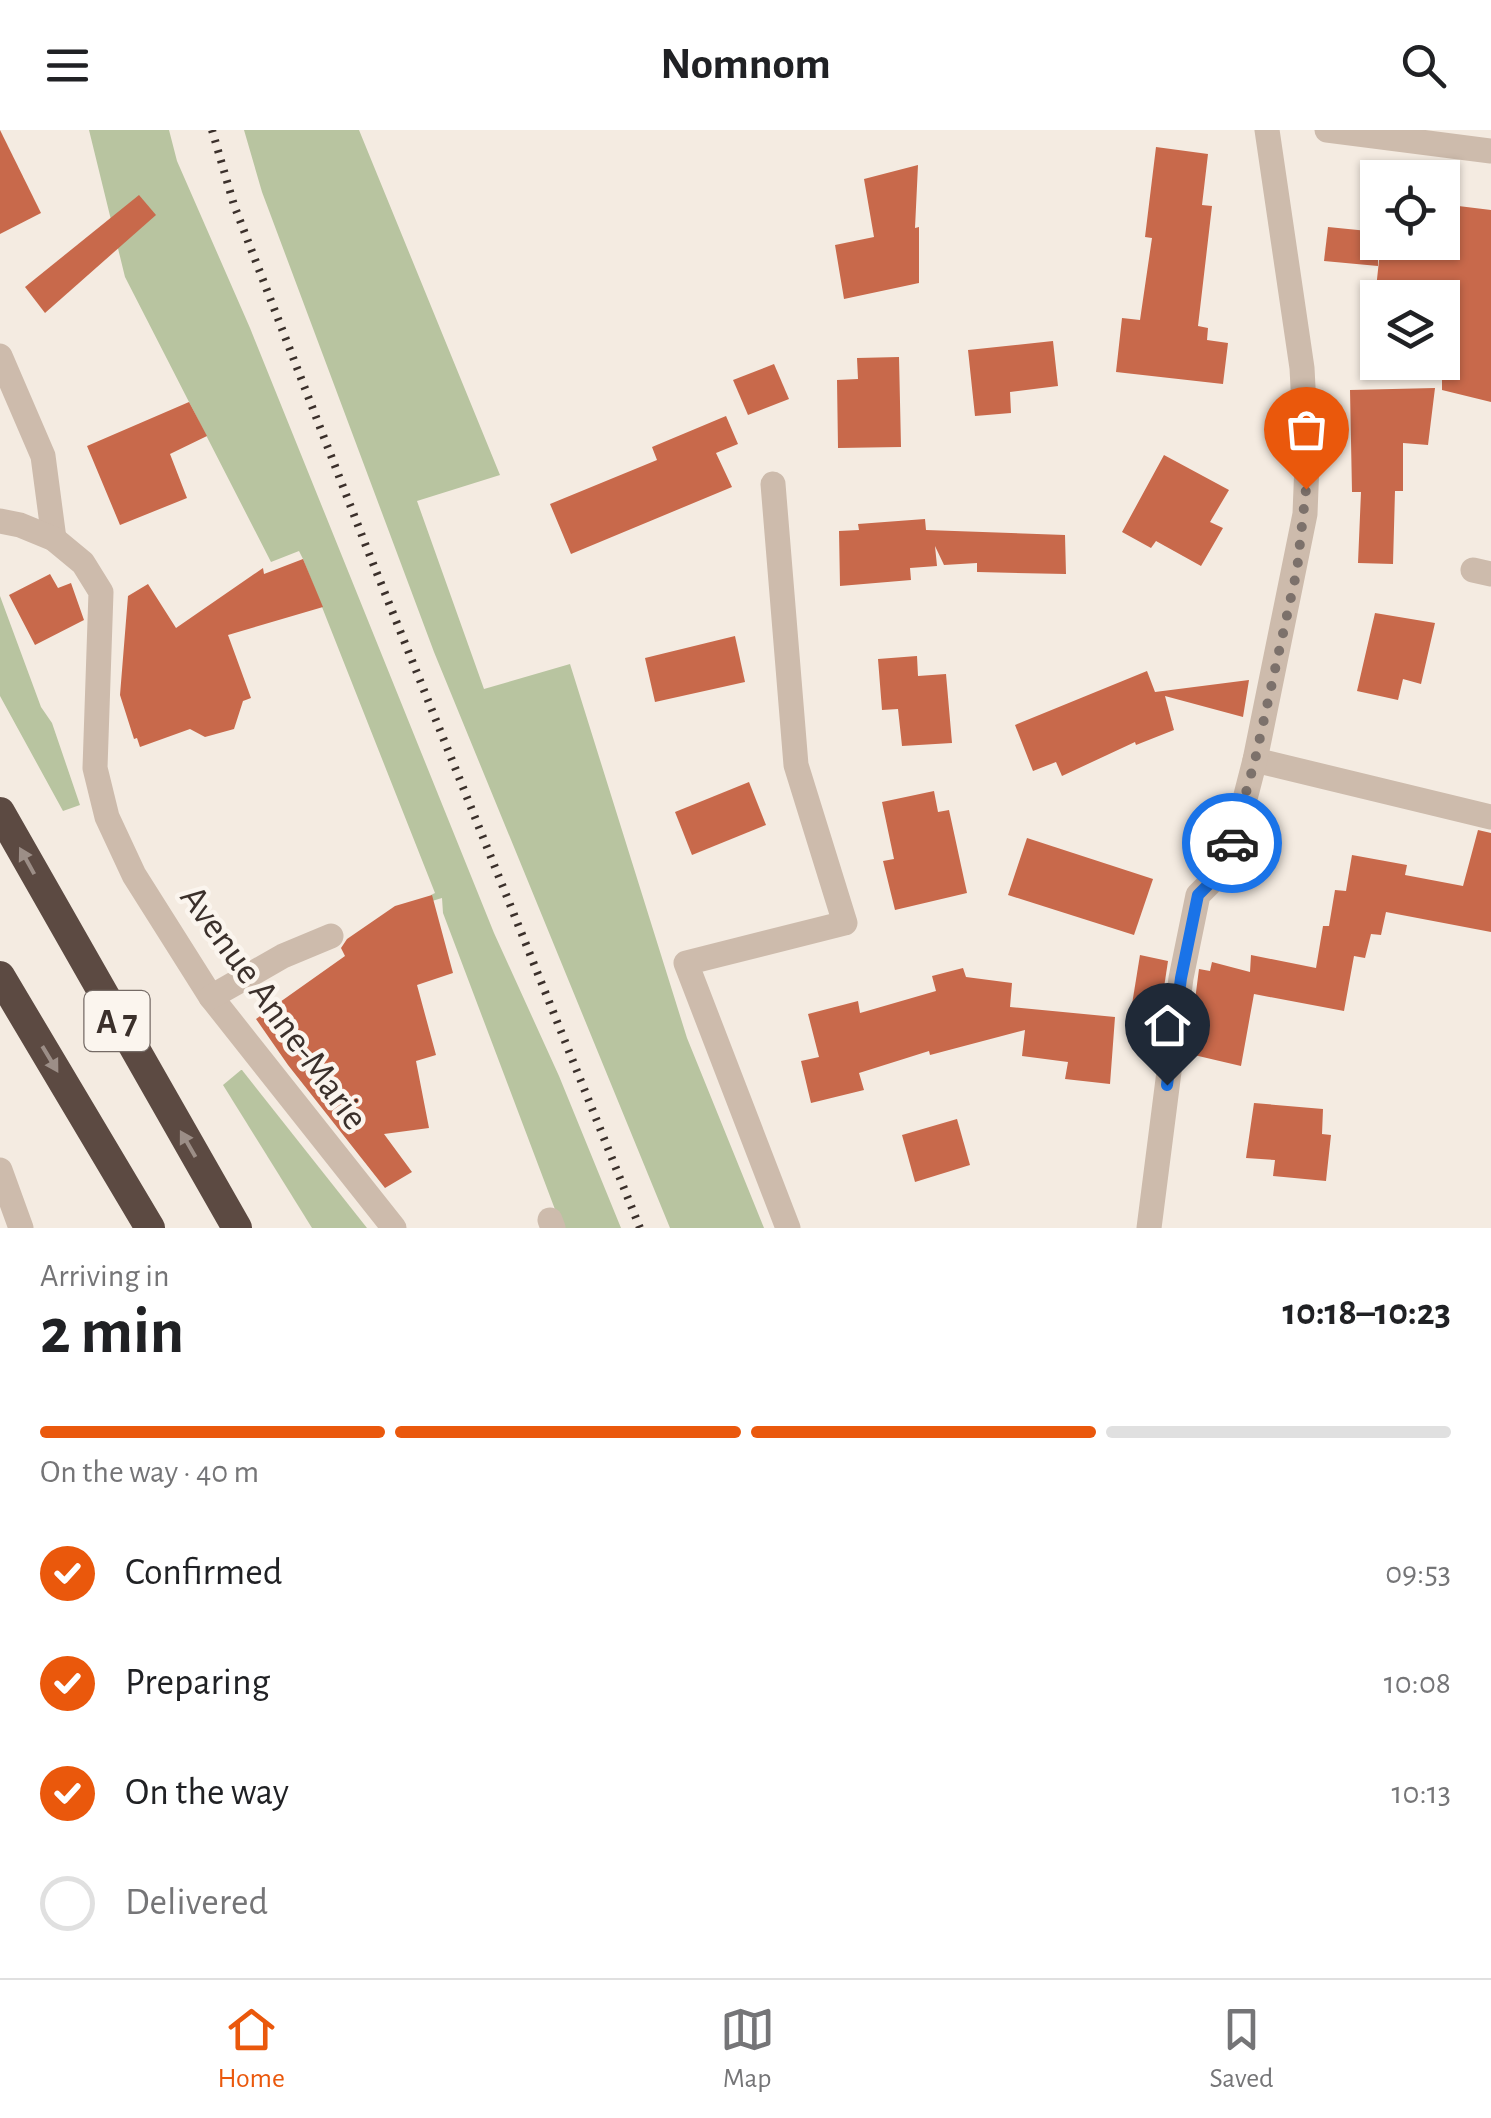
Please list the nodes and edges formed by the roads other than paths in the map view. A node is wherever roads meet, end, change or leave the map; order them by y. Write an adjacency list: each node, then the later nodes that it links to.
1 (1267, 130): 8 (street)
2 (1327, 130): 3 (street)
3 (1491, 150)
4 (0, 356): 7 (street)
5 (774, 484): 19 (street)
6 (0, 521): 7 (street, Avenue Anne-Marie)
7 (54, 539): 13 (street, Avenue Anne-Marie)
8 (1255, 760): 10 (street); 20 (street)
9 (0, 812): 17 (highway, A 7, one-way to 9)
10 (1491, 816)
11 (330, 936): 13 (street)
12 (0, 976): 16 (highway, A 7, one-way to 16)
13 (211, 997): 18 (street, Avenue Anne-Marie)
14 (0, 1170): 15 (street)
15 (20, 1228)
16 (150, 1228)
17 (236, 1228)
18 (394, 1228)
19 (788, 1228)
20 (1149, 1228)

